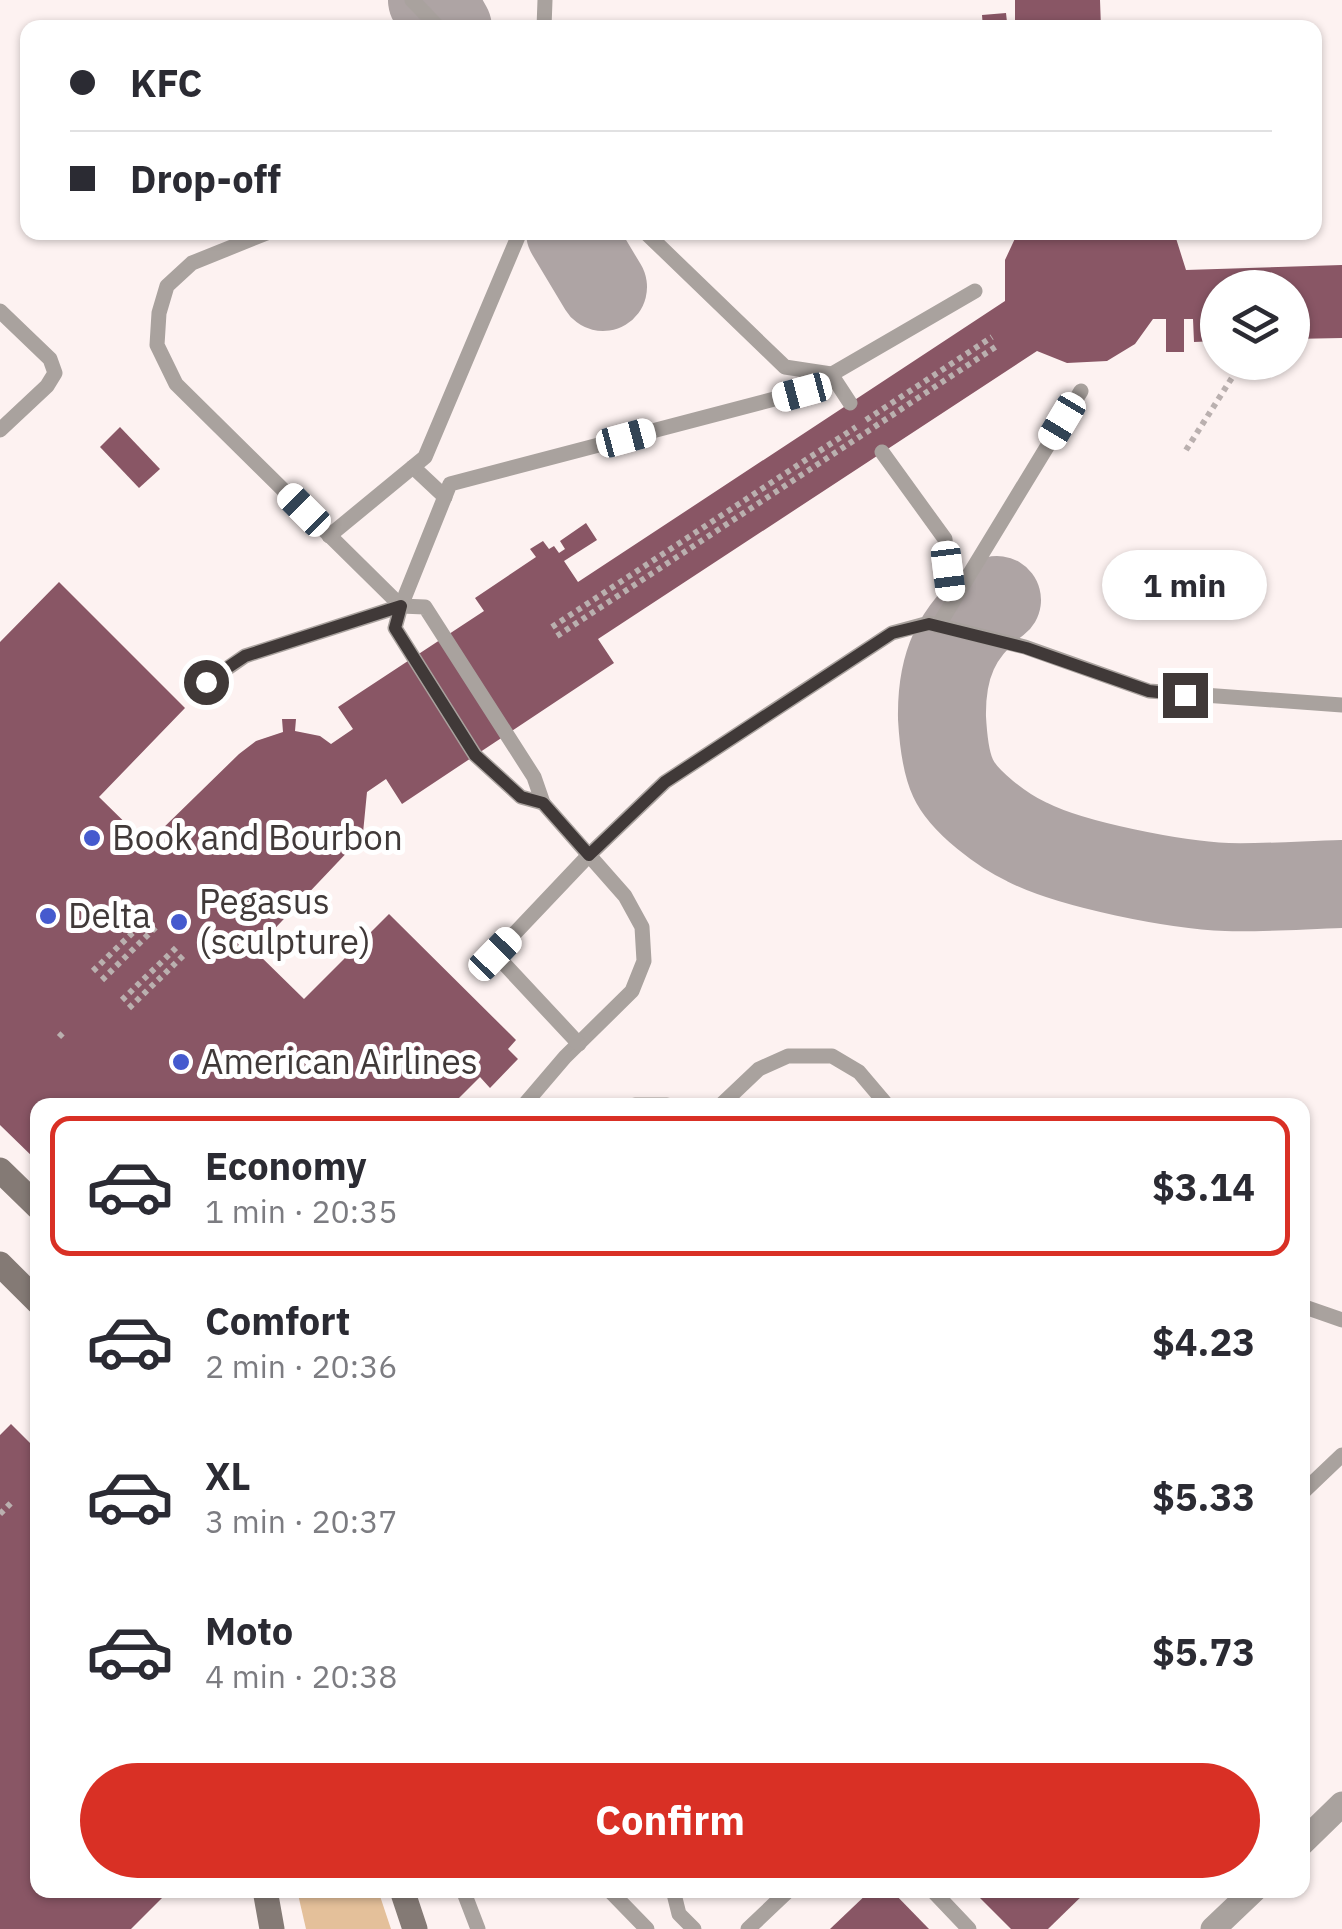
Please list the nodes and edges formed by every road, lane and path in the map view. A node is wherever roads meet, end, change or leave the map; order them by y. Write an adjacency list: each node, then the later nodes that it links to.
1 (412, 0): 2 (lane)
2 (431, 20)
3 (250, 240): 19 (lane)
4 (517, 240): 17 (lane)
5 (653, 240): 10 (lane)
6 (975, 291): 10 (lane)
7 (0, 311): 14 (lane)
8 (992, 336): 23 (path)
9 (997, 346): 24 (path)
10 (832, 374): 13 (lane); 18 (lane)
11 (1231, 380): 15 (path)
12 (1081, 391): 20 (lane)
13 (850, 403)
14 (0, 430)
15 (1186, 450)
16 (882, 452): 20 (lane)
17 (413, 467): 18 (lane); 19 (lane)
18 (445, 498): 21 (lane)
19 (330, 536): 21 (lane)
20 (952, 602): 22 (lane)
21 (401, 606): 25 (lane); 27 (lane); 27 (lane)
22 (938, 626): 26 (lane); 28 (lane)
23 (552, 628)
24 (557, 636)
25 (206, 682)
26 (1342, 706)
27 (543, 803): 28 (lane)
28 (589, 855): 37 (lane); 37 (lane)
29 (149, 917): 33 (path)
30 (157, 926): 34 (path)
31 (178, 946): 35 (path)
32 (185, 954): 36 (path)
33 (93, 971)
34 (102, 980)
35 (122, 1000)
36 (129, 1008)
37 (579, 1044): 38 (lane)
38 (530, 1098)
39 (728, 1098): 40 (lane)
40 (881, 1098)
41 (0, 1170): 42 (main road)
42 (30, 1199)
43 (0, 1264): 44 (main road)
44 (30, 1294)
45 (1310, 1309): 46 (lane)
46 (1342, 1320)
47 (1342, 1455): 48 (lane)
48 (1310, 1485)
49 (12, 1503): 50 (path)
50 (0, 1514)
51 (1342, 1804): 52 (street)
52 (1310, 1835)
53 (266, 1898): 61 (main road)
54 (405, 1898): 62 (main road)
55 (466, 1898): 63 (lane)
56 (617, 1898): 64 (lane)
57 (675, 1898): 65 (lane)
58 (780, 1898): 66 (lane)
59 (940, 1898): 67 (lane)
60 (1246, 1898): 68 (street)
61 (272, 1929)
62 (416, 1929)
63 (478, 1929)
64 (647, 1929)
65 (694, 1929)
66 (748, 1929)
67 (969, 1929)
68 (1213, 1929)

